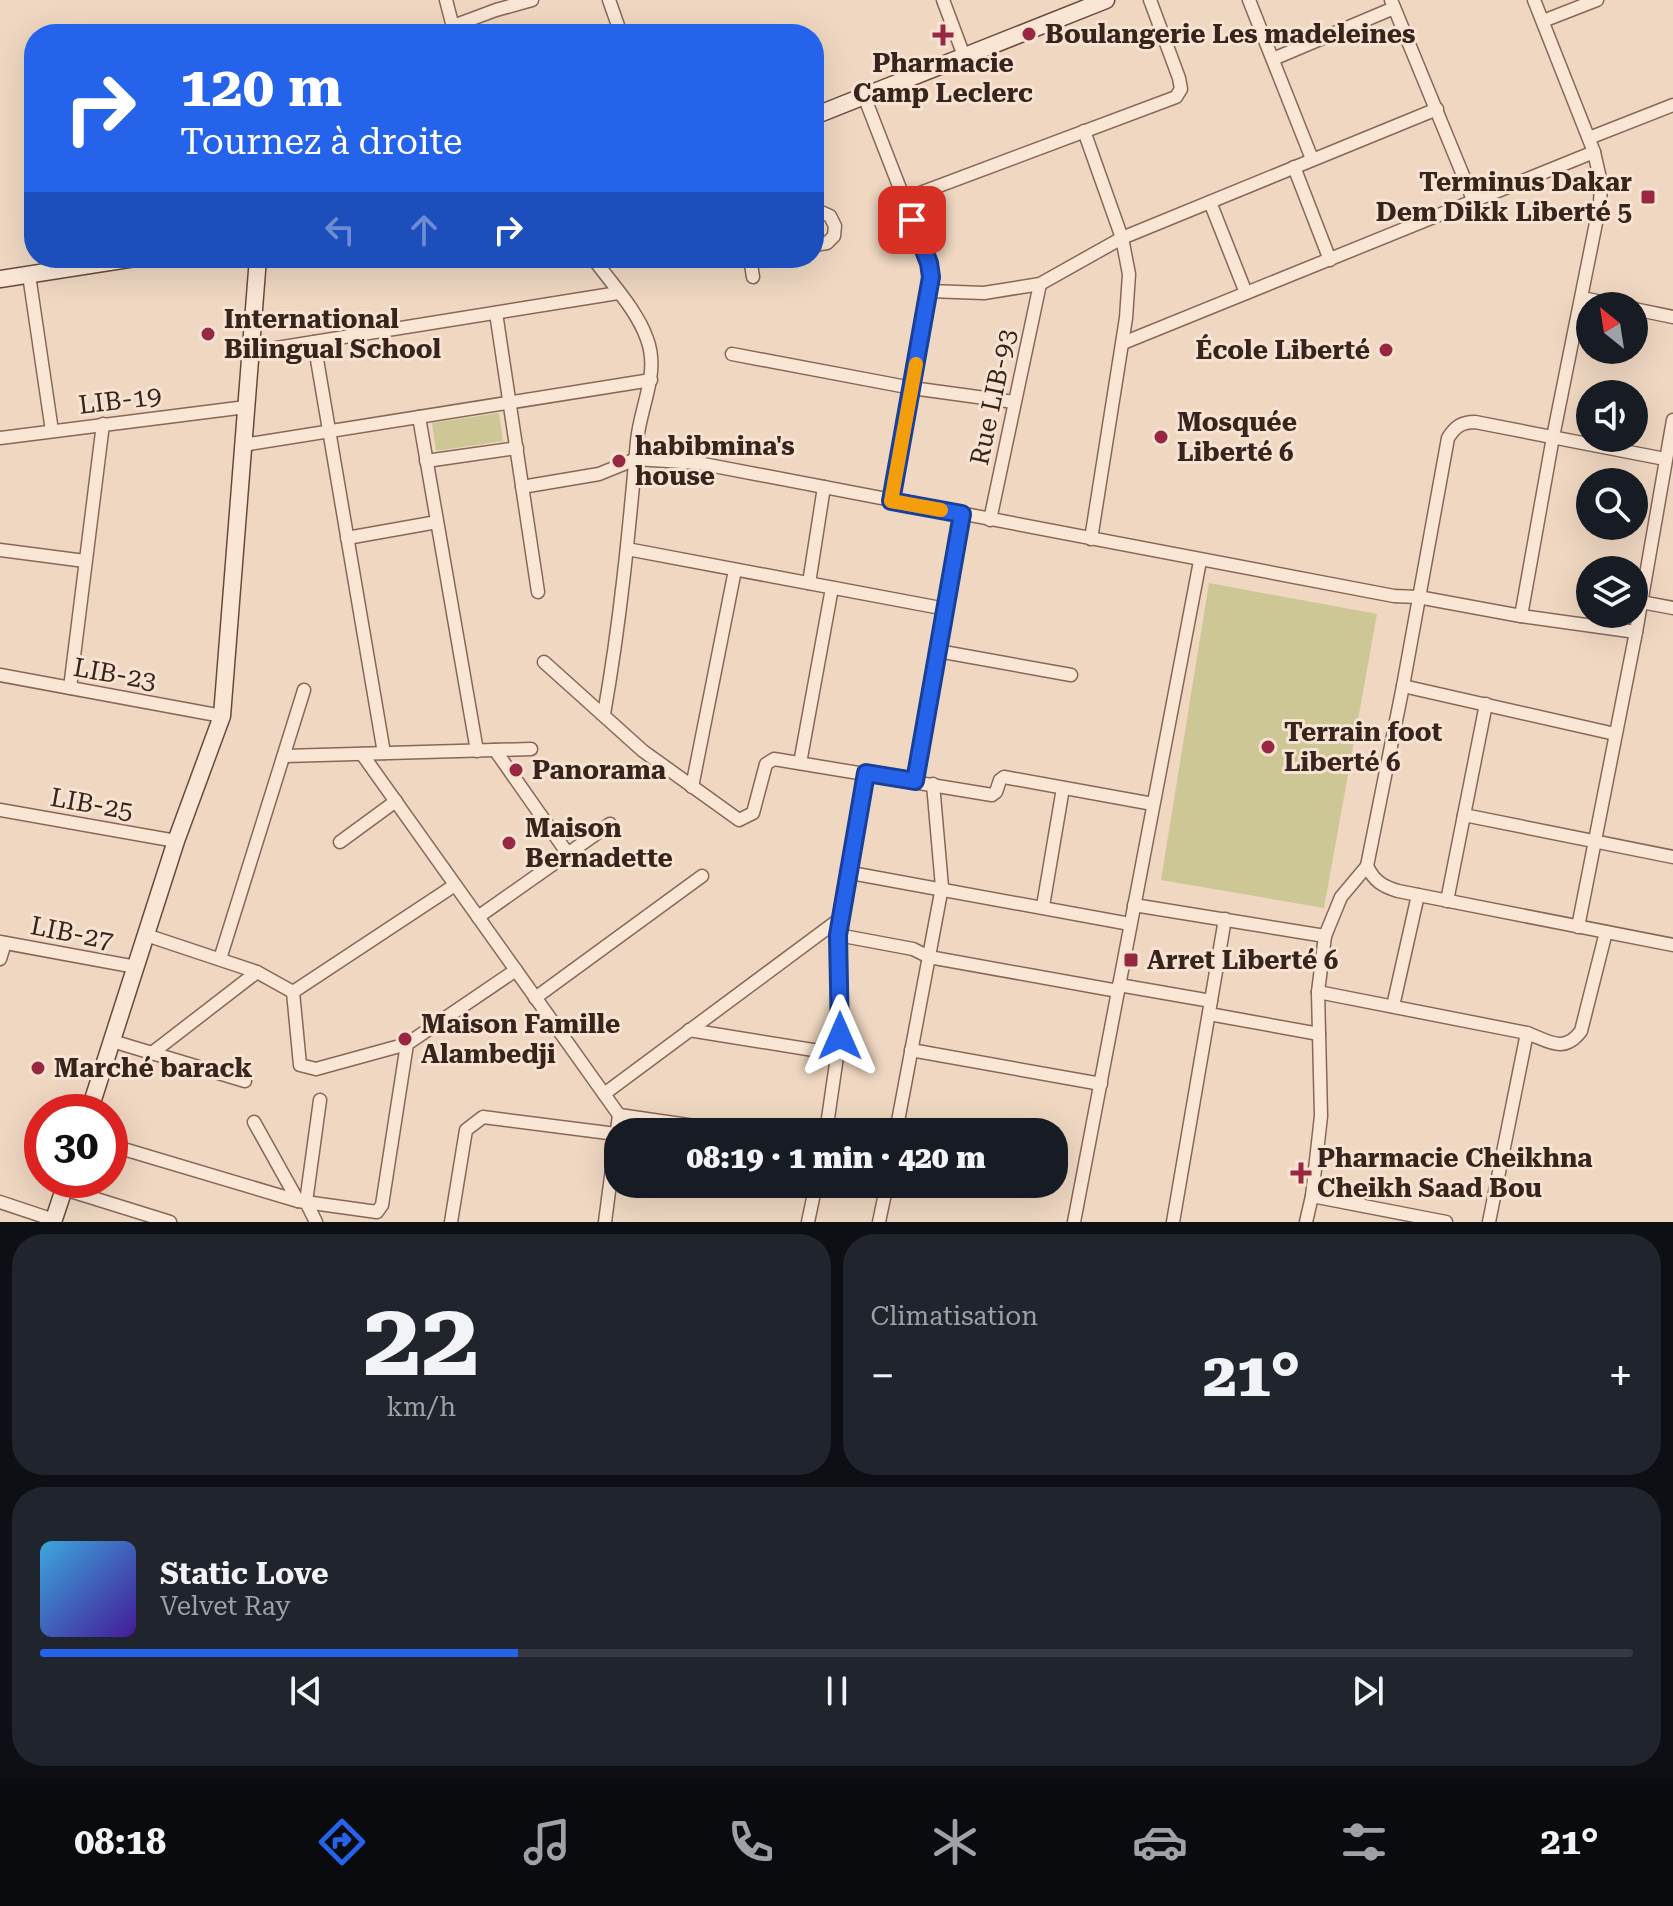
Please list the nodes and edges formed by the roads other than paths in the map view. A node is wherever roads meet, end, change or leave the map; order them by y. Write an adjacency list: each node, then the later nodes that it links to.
1 (446, 0): 12 (street)
2 (532, 0): 13 (street)
3 (609, 0): 14 (street)
4 (943, 0): 15 (street)
5 (1150, 0): 21 (street)
6 (1249, 0): 16 (street)
7 (1534, 0): 11 (street)
8 (1597, 0): 11 (street)
9 (1101, 1): 15 (street)
10 (1393, 4): 16 (street); 19 (street)
11 (1543, 21): 22 (street)
12 (452, 24)
13 (467, 24)
14 (617, 24)
15 (964, 56): 17 (street)
16 (1273, 59): 24 (street)
17 (864, 96): 20 (street); 26 (street)
18 (1673, 105): 22 (street)
19 (1437, 109): 24 (street); 28 (street)
20 (824, 112)
21 (1084, 131): 26 (street); 30 (street)
22 (1589, 138): 23 (street)
23 (1594, 152): 28 (street); 42 (street)
24 (1312, 159): 25 (street)
25 (1294, 167): 27 (street); 32 (street)
26 (904, 199): 41 (street)
27 (1210, 202): 30 (street); 44 (street)
28 (1474, 202): 32 (street)
29 (824, 213): 31 (street)
30 (1122, 238): 40 (street); 50 (street)
31 (824, 243)
32 (1330, 260): 44 (street)
33 (73, 268): 37 (street)
34 (257, 268): 51 (street)
35 (600, 268): 43 (street)
36 (752, 268): 38 (street)
37 (29, 275): 39 (street); 61 (street)
38 (753, 277)
39 (0, 279)
40 (1040, 284): 41 (street); 55 (street, Rue LIB-93)
41 (929, 291): 54 (street)
42 (1583, 292)
43 (618, 293): 46 (street); 53 (street)
44 (1246, 293): 50 (street)
45 (1648, 312): 47 (street)
46 (496, 313): 49 (street); 56 (street)
47 (1673, 317)
48 (1576, 327): 63 (street)
49 (314, 342): 51 (street); 62 (street)
50 (1123, 343): 77 (street)
51 (251, 352): 57 (street)
52 (732, 354): 54 (street)
53 (651, 380): 56 (street); 67 (street)
54 (912, 388): 55 (street); 72 (street)
55 (1014, 402): 74 (street, Rue LIB-93)
56 (510, 403): 58 (street); 66 (street)
57 (246, 407): 60 (street, LIB-19); 65 (street)
58 (419, 417): 62 (street); 69 (street)
59 (1673, 420): 68 (street)
60 (103, 424): 61 (street, LIB-19); 81 (street)
61 (52, 431): 64 (street, LIB-19)
62 (329, 432): 65 (street); 76 (street)
63 (1553, 437): 68 (street); 87 (street); 91 (street)
64 (0, 438)
65 (243, 445): 103 (street)
66 (517, 448): 69 (street); 70 (street)
67 (636, 459): 70 (street); 71 (street); 78 (street)
68 (1665, 459): 80 (street)
69 (426, 461): 75 (street)
70 (522, 487): 86 (street)
71 (824, 487): 72 (street); 84 (street)
72 (891, 501): 73 (street)
73 (962, 514): 74 (street); 90 (street)
74 (990, 520): 77 (street)
75 (437, 522): 76 (street); 107 (street)
76 (347, 538): 108 (street)
77 (1091, 539): 82 (street)
78 (627, 549): 83 (street); 102 (street)
79 (0, 550): 81 (street)
80 (1648, 560)
81 (85, 561): 99 (street)
82 (1200, 561): 87 (street); 118 (street)
83 (735, 570): 84 (street); 115 (street)
84 (809, 583): 85 (street)
85 (832, 588): 90 (street); 111 (street)
86 (538, 592)
87 (1418, 597): 91 (street); 98 (street)
88 (1648, 603): 89 (street)
89 (1673, 608)
90 (946, 609): 94 (street)
91 (1521, 616): 93 (street)
92 (1637, 628): 93 (street)
93 (1636, 632): 104 (street)
94 (938, 651): 97 (street); 113 (street)
95 (544, 662): 102 (street)
96 (0, 675): 99 (street, LIB-23)
97 (1071, 675)
98 (1403, 686): 101 (street); 127 (street)
99 (70, 688): 103 (street, LIB-23)
100 (304, 690): 110 (street)
101 (1486, 704): 104 (street); 120 (street)
102 (604, 714): 115 (street)
103 (222, 716): 122 (street)
104 (1615, 734): 123 (street)
105 (531, 749): 106 (street)
106 (495, 750): 107 (street); 125 (street)
107 (477, 751): 108 (street)
108 (384, 753): 109 (street)
109 (362, 754): 110 (street); 117 (street)
110 (285, 756): 149 (street)
111 (800, 763): 112 (street); 115 (street)
112 (866, 773): 113 (street); 128 (street)
113 (915, 781): 114 (street)
114 (933, 784): 116 (street); 131 (street)
115 (692, 787)
116 (1063, 788): 118 (street); 135 (street)
117 (396, 801): 124 (street); 130 (street)
118 (1153, 804): 134 (street)
119 (0, 810): 122 (street, LIB-25)
120 (1464, 815): 123 (street); 133 (street)
121 (610, 824): 125 (street)
122 (176, 841): 142 (street)
123 (1595, 841): 126 (street); 140 (street)
124 (340, 842)
125 (568, 854): 136 (street)
126 (1673, 857)
127 (1367, 866): 132 (street); 144 (street)
128 (851, 873): 131 (street); 137 (street)
129 (702, 876): 156 (street)
130 (455, 885): 136 (street); 154 (street)
131 (942, 887): 135 (street); 147 (street)
132 (1418, 895): 133 (street); 157 (street)
133 (1447, 901): 140 (street)
134 (1134, 905): 138 (street); 139 (street)
135 (1043, 906): 139 (street)
136 (478, 917): 151 (street)
137 (841, 918): 143 (street); 159 (street)
138 (1225, 919): 144 (street); 158 (street)
139 (1130, 924): 153 (street)
140 (1578, 927): 141 (street)
141 (1606, 932): 146 (street); 160 (street)
142 (146, 935): 149 (street); 150 (street)
143 (838, 935): 147 (street); 166 (street)
144 (1325, 936): 155 (street)
145 (2, 942): 148 (street); 150 (street, LIB-27)
146 (1673, 945)
147 (929, 957): 153 (street); 164 (street)
148 (0, 959)
149 (220, 959): 152 (street)
150 (136, 967): 162 (street)
151 (516, 970): 156 (street); 163 (street)
152 (257, 972): 154 (street); 165 (street)
153 (1118, 988): 158 (street); 168 (street)
154 (293, 992): 163 (street)
155 (1318, 992): 157 (street); 161 (street)
156 (535, 998): 170 (street)
157 (1393, 1006): 160 (street)
158 (1210, 1008): 161 (street); 196 (street)
159 (689, 1030): 166 (street); 170 (street)
160 (1527, 1033): 199 (street)
161 (1319, 1034): 180 (street)
162 (112, 1041): 165 (street); 169 (street)
163 (407, 1044): 186 (street)
164 (911, 1050): 168 (street); 176 (street)
165 (152, 1053): 167 (street)
166 (838, 1054): 175 (street)
167 (245, 1081)
168 (1101, 1084): 195 (street)
169 (95, 1094)
170 (604, 1094): 172 (street)
171 (320, 1100): 186 (street)
172 (619, 1115): 173 (street); 174 (street)
173 (619, 1118)
174 (640, 1118)
175 (828, 1118)
176 (899, 1118)
177 (254, 1122): 186 (street)
178 (604, 1132): 191 (street)
179 (128, 1150): 186 (street)
180 (1312, 1196): 197 (street); 198 (street)
181 (61, 1198): 188 (street)
182 (104, 1198): 189 (street)
183 (608, 1198): 192 (street)
184 (813, 1198): 193 (street)
185 (884, 1198): 194 (street)
186 (302, 1201): 190 (street)
187 (0, 1202): 188 (street)
188 (54, 1221)
189 (170, 1222)
190 (316, 1222)
191 (451, 1222)
192 (605, 1222)
193 (808, 1222)
194 (879, 1222)
195 (1074, 1222)
196 (1173, 1222)
197 (1306, 1222)
198 (1446, 1222)
199 (1489, 1222)

